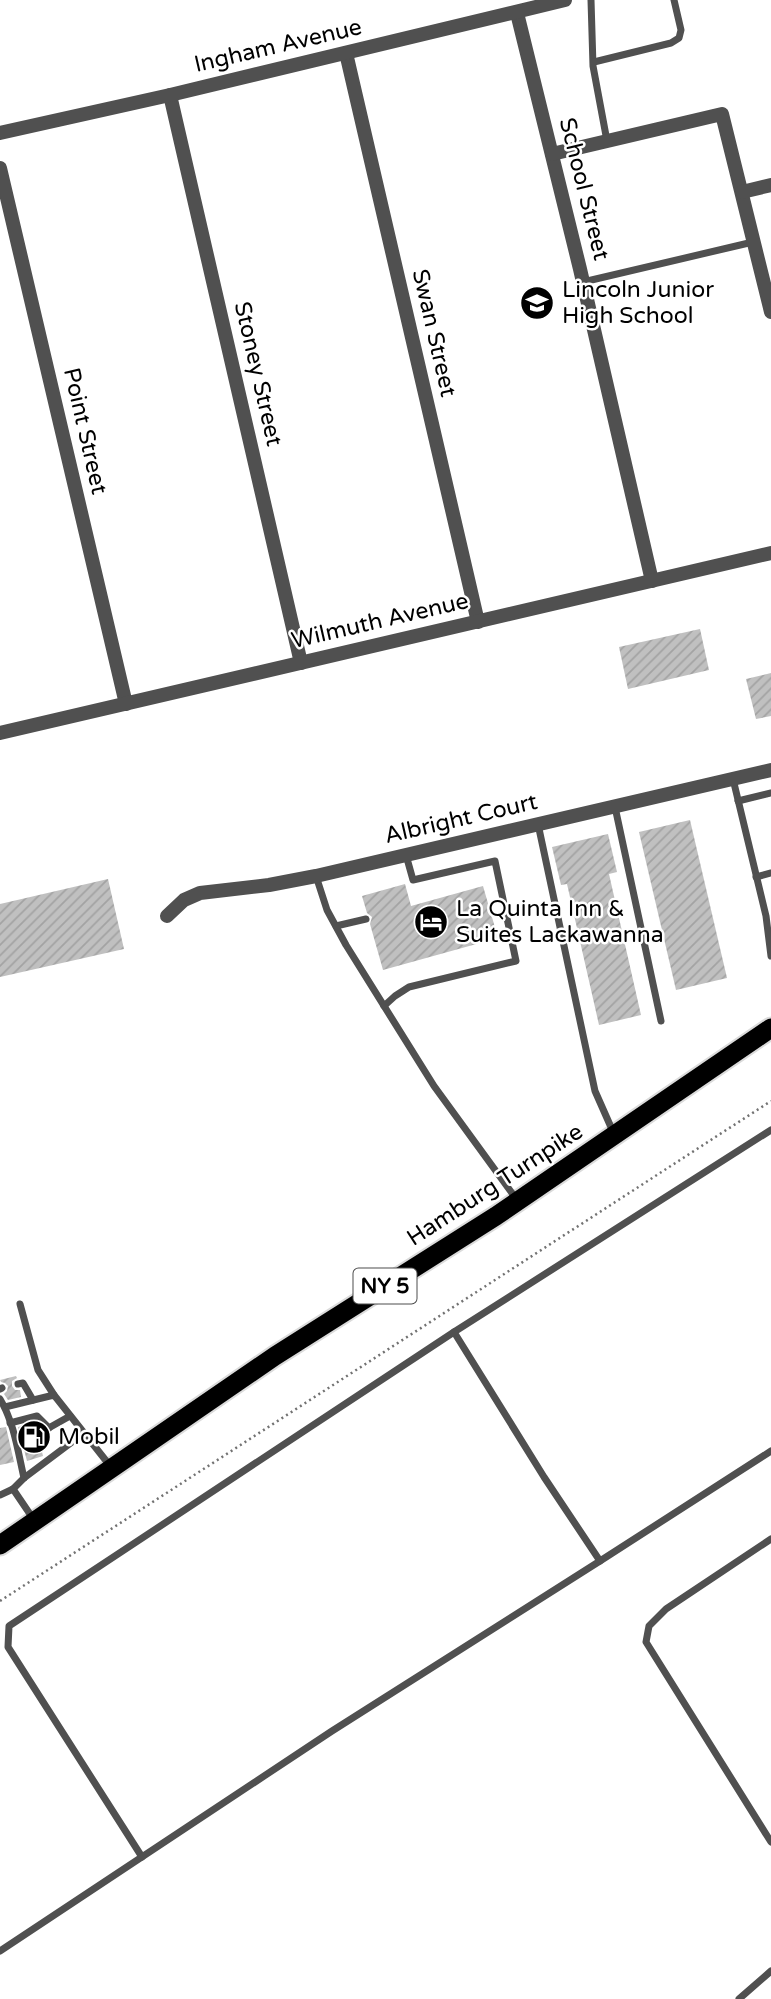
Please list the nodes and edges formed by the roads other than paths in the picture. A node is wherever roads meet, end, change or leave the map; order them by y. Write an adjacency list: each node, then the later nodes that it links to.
1 (565, 0): 4 (street, Ingham Avenue)
2 (592, 0): 6 (lane)
3 (674, 0): 6 (lane)
4 (517, 13): 5 (street, Ingham Avenue); 10 (street, School Street)
5 (345, 53): 7 (street, Ingham Avenue); 19 (street, Swan Street)
6 (594, 62): 9 (lane)
7 (170, 95): 8 (street, Ingham Avenue); 20 (street, Stoney Street)
8 (0, 134)
9 (607, 141): 10 (street); 13 (street)
10 (552, 154): 15 (street, School Street)
11 (0, 168): 21 (street, Point Street)
12 (771, 186): 13 (street)
13 (742, 192): 14 (street)
14 (754, 242): 15 (lane); 16 (street)
15 (583, 282): 18 (street, School Street)
16 (771, 312)
17 (771, 553): 18 (street, Wilmuth Avenue)
18 (652, 581): 19 (street, Wilmuth Avenue)
19 (478, 622): 20 (street, Wilmuth Avenue)
20 (301, 663): 21 (street, Wilmuth Avenue)
21 (126, 704): 22 (street, Wilmuth Avenue)
22 (0, 733)
23 (771, 770): 24 (street, Albright Court)
24 (733, 779): 26 (lane); 27 (street, Albright Court)
25 (771, 793): 26 (lane)
26 (738, 801): 32 (lane)
27 (615, 807): 28 (street, Albright Court); 38 (lane)
28 (538, 823): 29 (street, Albright Court); 41 (lane)
29 (406, 855): 31 (street, Albright Court); 37 (lane)
30 (771, 873): 32 (lane)
31 (316, 876): 33 (street, Albright Court); 35 (lane)
32 (756, 877): 36 (lane)
33 (167, 916)
34 (366, 919): 35 (lane)
35 (336, 926): 37 (lane)
36 (771, 956)
37 (384, 1006): 42 (lane)
38 (661, 1021)
39 (771, 1027): 41 (highway, Hamburg Turnpike / NY 5)
40 (771, 1130): 44 (lane)
41 (614, 1135): 42 (highway, Hamburg Turnpike / NY 5)
42 (518, 1200): 56 (highway, Hamburg Turnpike / NY 5)
43 (20, 1304): 46 (lane)
44 (454, 1332): 63 (lane); 65 (lane)
45 (18, 1384): 48 (lane)
46 (54, 1395): 48 (lane); 50 (lane)
47 (0, 1399): 49 (lane)
48 (33, 1400): 49 (lane)
49 (5, 1407): 51 (lane)
50 (70, 1416): 52 (lane); 53 (lane)
51 (10, 1423): 52 (lane); 57 (lane)
52 (49, 1428): 54 (lane)
53 (84, 1433): 56 (lane); 57 (lane)
54 (38, 1434)
55 (771, 1451): 63 (lane)
56 (112, 1468): 60 (highway, Hamburg Turnpike / NY 5)
57 (23, 1478): 58 (lane)
58 (13, 1489): 59 (lane); 60 (lane)
59 (1, 1493)
60 (35, 1521): 62 (highway, Hamburg Turnpike / NY 5)
61 (771, 1539): 64 (lane)
62 (0, 1545)
63 (600, 1561): 65 (lane)
64 (771, 1842)
65 (142, 1857): 66 (lane)
66 (0, 1951)
67 (771, 1971): 68 (lane)
68 (739, 1999)

